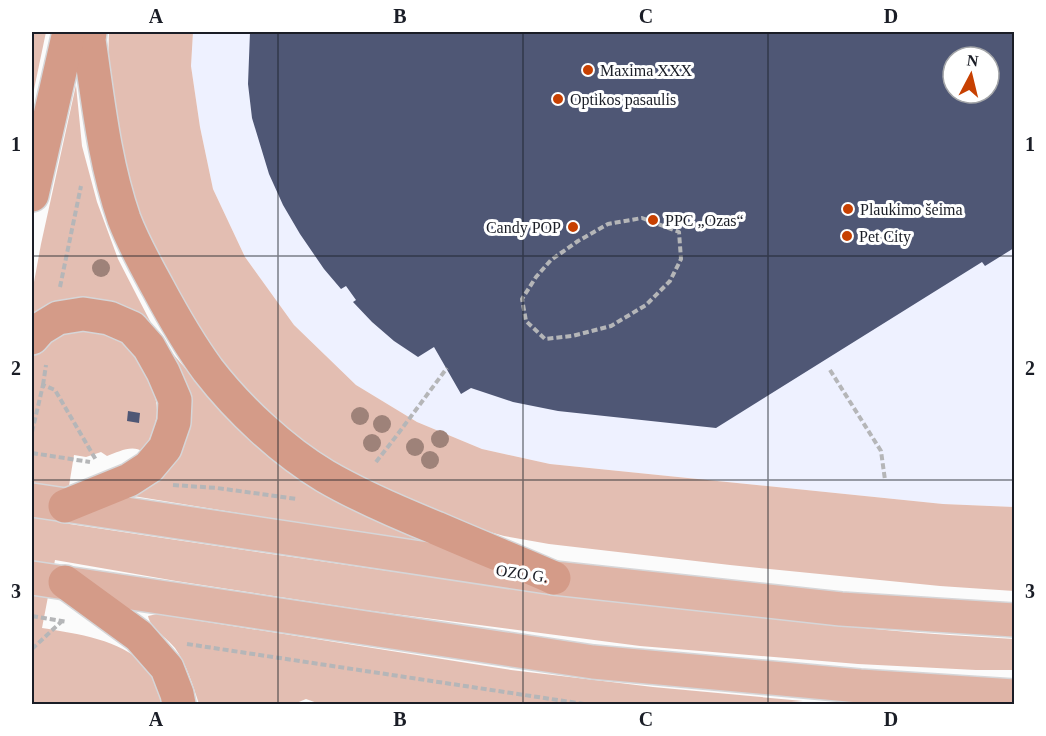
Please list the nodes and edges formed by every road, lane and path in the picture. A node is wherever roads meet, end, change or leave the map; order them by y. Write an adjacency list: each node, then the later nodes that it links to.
1 (69, 32): 4 (highway)
2 (90, 32): 3 (highway)
3 (108, 158): 6 (path); 20 (highway)
4 (32, 195)
5 (679, 232): 5 (path)
6 (42, 330): 9 (path); 15 (highway)
7 (447, 368): 13 (path)
8 (830, 370): 16 (path)
9 (43, 385): 10 (path); 14 (path)
10 (32, 432)
11 (32, 453): 12 (path)
12 (87, 462)
13 (376, 462)
14 (98, 464)
15 (149, 467): 17 (path); 19 (highway)
16 (885, 480)
17 (297, 499)
18 (32, 500): 19 (main road, OZO G.)
19 (65, 506): 20 (main road, OZO G.)
20 (554, 578): 24 (main road, OZO G.)
21 (48, 580): 28 (main road); 29 (highway)
22 (32, 616): 23 (path)
23 (52, 619)
24 (1014, 620)
25 (63, 621): 27 (path)
26 (186, 644): 30 (path)
27 (32, 649)
28 (1014, 696)
29 (179, 705)
30 (584, 705)

